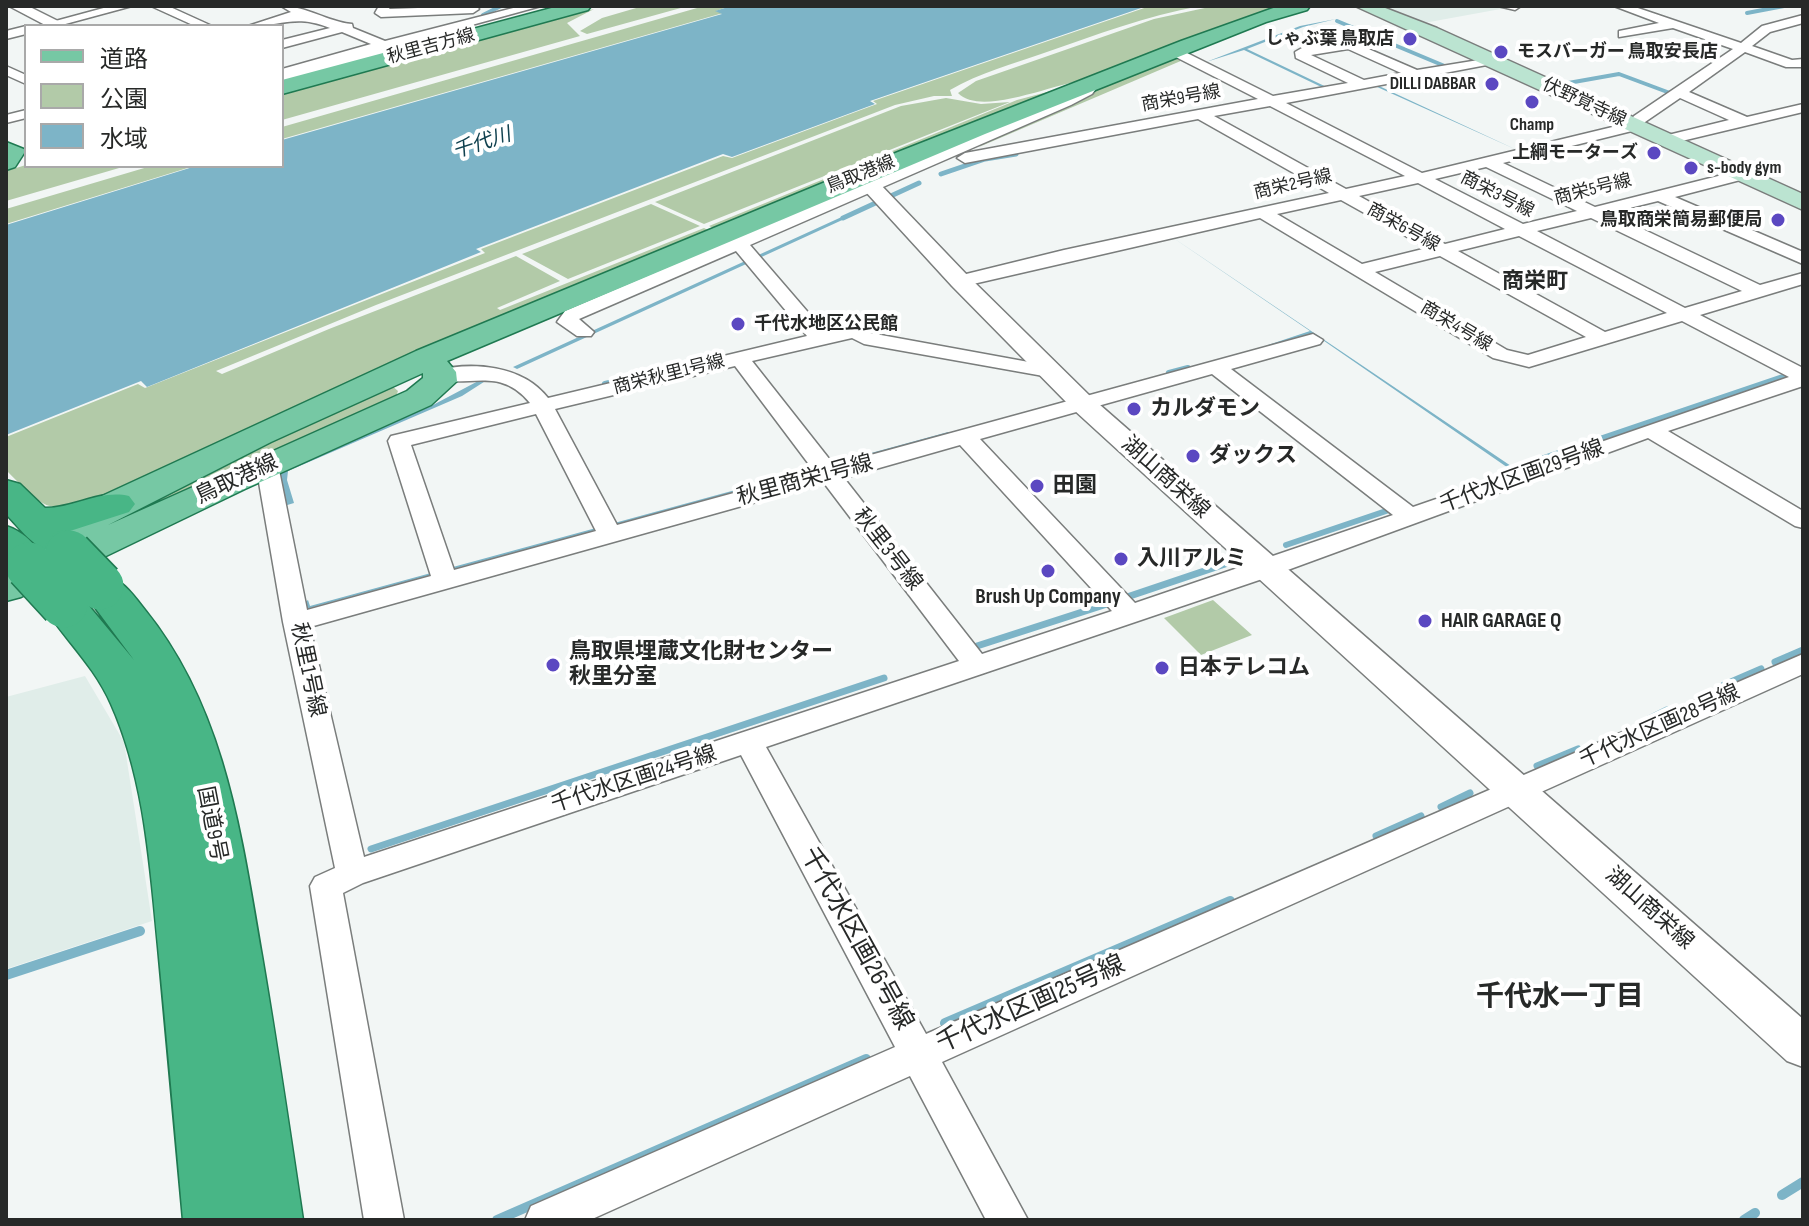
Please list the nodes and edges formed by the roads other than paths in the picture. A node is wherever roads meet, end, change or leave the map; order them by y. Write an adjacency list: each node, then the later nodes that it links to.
1 (16, 6): 16 (street)
2 (126, 6): 17 (street)
3 (157, 6): 18 (street)
4 (480, 6): 13 (street)
5 (534, 6): 24 (street)
6 (560, 6): 24 (main road, 秋里吉方線)
7 (581, 6): 35 (main road, 秋里吉方線)
8 (1300, 6): 26 (main road, 鳥取港線)
9 (1364, 6): 27 (main road, 伏野覚寺線)
10 (1504, 6): 11 (street)
11 (1515, 6)
12 (1620, 6): 20 (street)
13 (383, 9): 21 (street)
14 (296, 11): 19 (street); 21 (street)
15 (1803, 19): 25 (street)
16 (51, 24)
17 (57, 24)
18 (201, 24)
19 (260, 24)
20 (1674, 24): 22 (street); 25 (street)
21 (340, 29): 23 (street); 24 (street)
22 (1623, 34)
23 (284, 43)
24 (381, 47): 31 (main road, 秋里吉方線)
25 (1742, 48): 28 (street); 36 (street)
26 (1173, 50): 32 (main road, 鳥取港線); 37 (street, 商栄3号線)
27 (1492, 60): 30 (street, 商栄9号線); 41 (main road, 伏野覚寺線)
28 (1799, 65)
29 (6, 70): 33 (street)
30 (1415, 74): 34 (street, 商栄9号線); 34 (street)
31 (284, 76)
32 (1095, 81): 46 (street); 69 (main road, 鳥取港線)
33 (24, 82)
34 (1362, 84): 37 (street, 商栄9号線)
35 (284, 86)
36 (1678, 92): 40 (street); 41 (street)
37 (1274, 102): 39 (street, 商栄9号線); 48 (street, 商栄3号線)
38 (1803, 108): 40 (street)
39 (1203, 116): 46 (street, 商栄9号線); 50 (street, 商栄6号線)
40 (1744, 121): 42 (street)
41 (1635, 126): 42 (main road, 伏野覚寺線); 45 (street, 商栄2号線)
42 (1665, 140): 47 (main road, 伏野覚寺線)
43 (6, 144): 44 (main road)
44 (6, 162)
45 (1489, 162): 48 (street, 商栄2号線); 53 (street)
46 (926, 165): 49 (street)
47 (1742, 175): 51 (street, 商栄5号線); 52 (main road, 伏野覚寺線)
48 (1420, 178): 50 (street, 商栄2号線); 55 (street, 商栄3号線)
49 (872, 187): 56 (street); 61 (street, 湖山商栄線)
50 (1343, 194): 54 (street, 商栄2号線); 57 (street, 商栄6号線)
51 (1658, 195): 53 (street, 商栄5号線); 58 (street)
52 (1803, 203)
53 (1590, 211): 55 (street, 商栄5号線); 62 (street)
54 (1264, 213): 59 (street, 商栄4号線); 61 (street, 商栄2号線)
55 (1520, 229): 57 (street, 商栄5号線); 63 (street, 商栄3号線)
56 (739, 243): 64 (street); 65 (street)
57 (1441, 249): 59 (street, 商栄5号線); 66 (street, 商栄6号線)
58 (1803, 259)
59 (1361, 270): 66 (street, 商栄4号線)
60 (1803, 278): 62 (street, 商栄4号線)
61 (960, 281): 71 (street, 湖山商栄線)
62 (1757, 291): 63 (street, 商栄4号線)
63 (1685, 313): 66 (street, 商栄4号線); 72 (street, 商栄3号線)
64 (584, 332)
65 (820, 339): 68 (street, 商栄秋里1号線); 71 (street, 商栄秋里1号線)
66 (1603, 339)
67 (1313, 340): 70 (street, 秋里商栄1号線)
68 (739, 358): 76 (street, 商栄秋里1号線); 80 (street, 秋里3号線)
69 (434, 366): 76 (street); 79 (main road, 鳥取港線); 82 (main road, 鳥取港線)
70 (1215, 367): 75 (street, 秋里商栄1号線); 83 (street)
71 (1049, 371): 75 (street, 湖山商栄線)
72 (1803, 377): 73 (street, 千代水区画29号線)
73 (1779, 387): 74 (street); 77 (street, 千代水区画29号線)
74 (1803, 399)
75 (1083, 404): 78 (street, 秋里商栄1号線); 86 (street, 湖山商栄線)
76 (543, 406): 85 (street); 88 (street, 商栄秋里1号線)
77 (1650, 430): 83 (street, 千代水区画29号線); 84 (street)
78 (965, 437): 80 (street, 秋里商栄1号線); 89 (street)
79 (267, 465): 87 (main road, 鳥取港線); 90 (street, 秋里1号線)
80 (829, 475): 85 (street, 秋里商栄1号線); 92 (street, 秋里3号線)
81 (6, 492): 87 (highway, 国道9号)
82 (115, 504): 87 (highway)
83 (1411, 517): 86 (street, 千代水区画29号線)
84 (1803, 521)
85 (610, 535): 88 (street, 秋里商栄1号線)
86 (1265, 569): 89 (street, 千代水区画24号線); 94 (street, 湖山商栄線)
87 (38, 571): 98 (highway, 国道9号); 99 (highway, 国道9号)
88 (445, 581): 90 (street, 秋里商栄1号線)
89 (1129, 613): 92 (street, 千代水区画24号線)
90 (296, 622): 95 (street, 秋里1号線)
91 (1803, 663): 94 (street, 千代水区画28号線)
92 (977, 666): 93 (street, 千代水区画24号線)
93 (749, 743): 95 (street, 千代水区画24号線); 97 (street, 千代水区画26号線)
94 (1517, 791): 96 (street, 湖山商栄線); 97 (street, 千代水区画25号線)
95 (352, 874): 100 (street, 千代水区画24号線)
96 (1803, 1047)
97 (919, 1055): 101 (street, 千代水区画25号線); 102 (street, 千代水区画26号線)
98 (217, 1220)
99 (269, 1220)
100 (384, 1220)
101 (545, 1220)
102 (1008, 1220)

